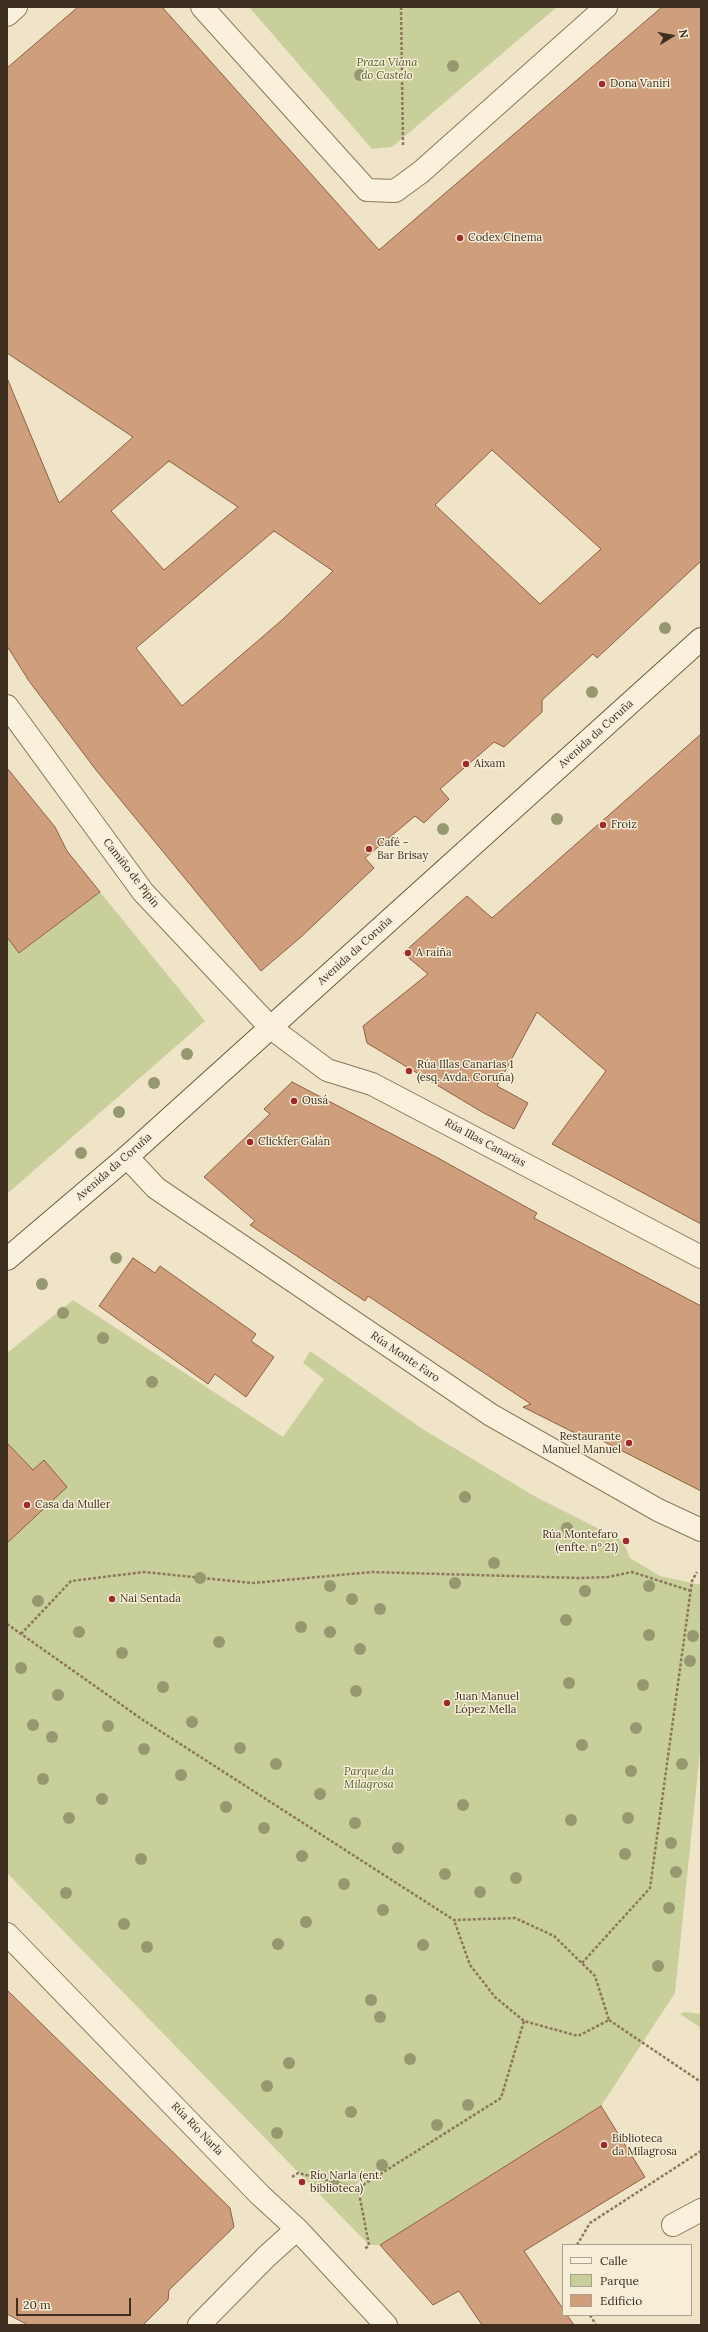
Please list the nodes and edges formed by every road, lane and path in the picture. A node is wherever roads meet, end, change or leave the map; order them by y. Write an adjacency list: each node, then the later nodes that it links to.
1 (16, 7): 5 (street)
2 (202, 7): 4 (street)
3 (401, 7): 6 (path)
4 (606, 7)
5 (7, 15)
6 (403, 149)
7 (701, 639): 9 (street, Avenida da Coruña)
8 (7, 706): 9 (street, Camiño de Pipín)
9 (271, 1028): 10 (street, Avenida da Coruña); 11 (street, Rúa Illas Canarias)
10 (128, 1157): 12 (street, Avenida da Coruña); 13 (street, Rúa Monte Faro)
11 (701, 1257)
12 (7, 1259)
13 (701, 1530)
14 (696, 1572): 15 (path)
15 (691, 1591): 17 (path); 20 (path)
16 (7, 1624): 17 (path)
17 (21, 1634): 18 (path)
18 (454, 1920): 20 (path); 22 (path)
19 (7, 1934): 29 (street, Rúa Río Narla)
20 (582, 1963): 21 (path)
21 (609, 2020): 22 (path); 23 (path)
22 (524, 2021): 26 (path)
23 (701, 2082)
24 (701, 2150): 30 (path)
25 (292, 2177): 26 (path)
26 (358, 2188): 31 (path)
27 (701, 2210): 28 (street)
28 (673, 2225)
29 (297, 2229): 33 (street); 34 (street, Rúa Río Narla)
30 (578, 2244)
31 (365, 2250)
32 (591, 2316): 35 (path)
33 (199, 2325)
34 (386, 2325)
35 (596, 2325)

